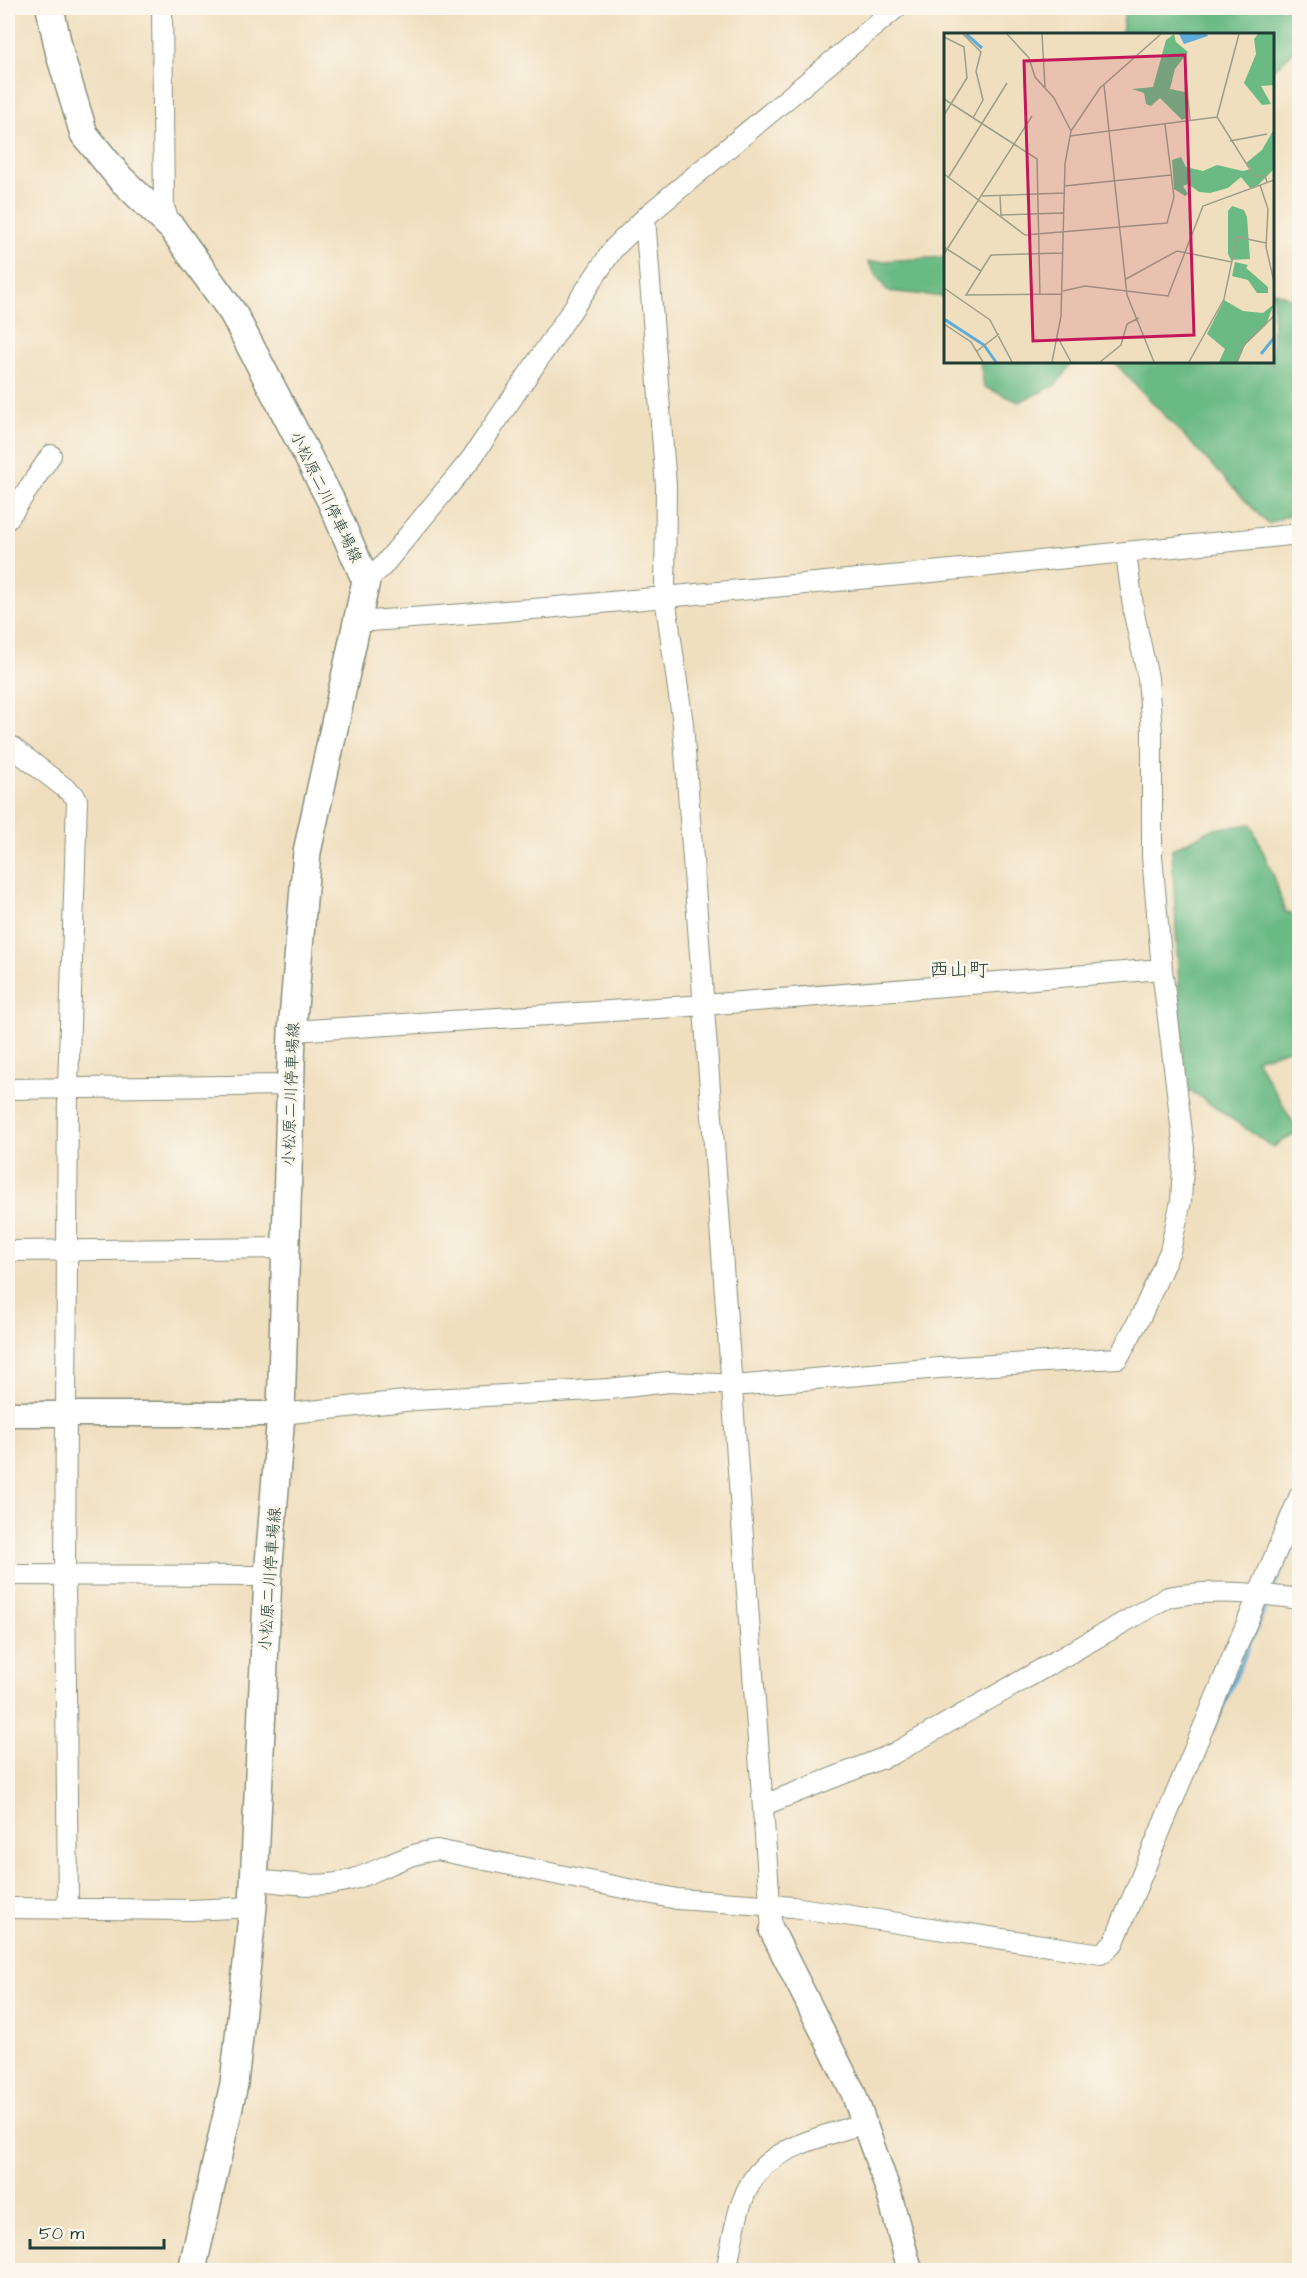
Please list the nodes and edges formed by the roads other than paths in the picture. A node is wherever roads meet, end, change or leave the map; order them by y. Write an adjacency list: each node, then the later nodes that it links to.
1 (50, 8): 5 (main road, 小松原二川停車場線)
2 (162, 8): 5 (street)
3 (896, 8): 4 (street)
4 (645, 218): 10 (street); 11 (street)
5 (172, 228): 10 (main road, 小松原二川停車場線)
6 (51, 455): 7 (street)
7 (8, 519)
8 (1299, 534): 9 (street)
9 (1126, 553): 11 (street); 14 (street)
10 (366, 581): 12 (main road, 小松原二川停車場線)
11 (665, 597): 12 (street); 15 (street)
12 (357, 622): 16 (main road, 小松原二川停車場線)
13 (8, 744): 19 (street)
14 (1162, 969): 15 (street); 23 (street)
15 (703, 1005): 16 (street); 23 (street)
16 (292, 1031): 17 (main road, 小松原二川停車場線)
17 (290, 1085): 19 (street); 20 (main road, 小松原二川停車場線)
18 (8, 1089): 19 (street)
19 (68, 1089): 22 (street)
20 (287, 1248): 22 (street); 26 (main road, 小松原二川停車場線)
21 (8, 1251): 22 (street)
22 (68, 1251): 25 (street)
23 (730, 1384): 26 (street); 33 (street)
24 (8, 1414): 25 (street)
25 (67, 1414): 26 (street); 29 (street)
26 (281, 1414): 30 (main road, 小松原二川停車場線)
27 (1299, 1495): 31 (street)
28 (8, 1575): 29 (street)
29 (65, 1576): 30 (street); 38 (street)
30 (268, 1576): 34 (main road, 小松原二川停車場線)
31 (1259, 1593): 32 (street); 33 (street); 35 (street)
32 (1299, 1599)
33 (764, 1805): 35 (street)
34 (254, 1879): 35 (street); 36 (main road, 小松原二川停車場線)
35 (771, 1906): 39 (street)
36 (253, 1907): 38 (street); 41 (main road, 小松原二川停車場線)
37 (8, 1908): 38 (street)
38 (68, 1909)
39 (772, 1931): 40 (street)
40 (864, 2123): 42 (street); 43 (street)
41 (196, 2267)
42 (726, 2271)
43 (910, 2271)

